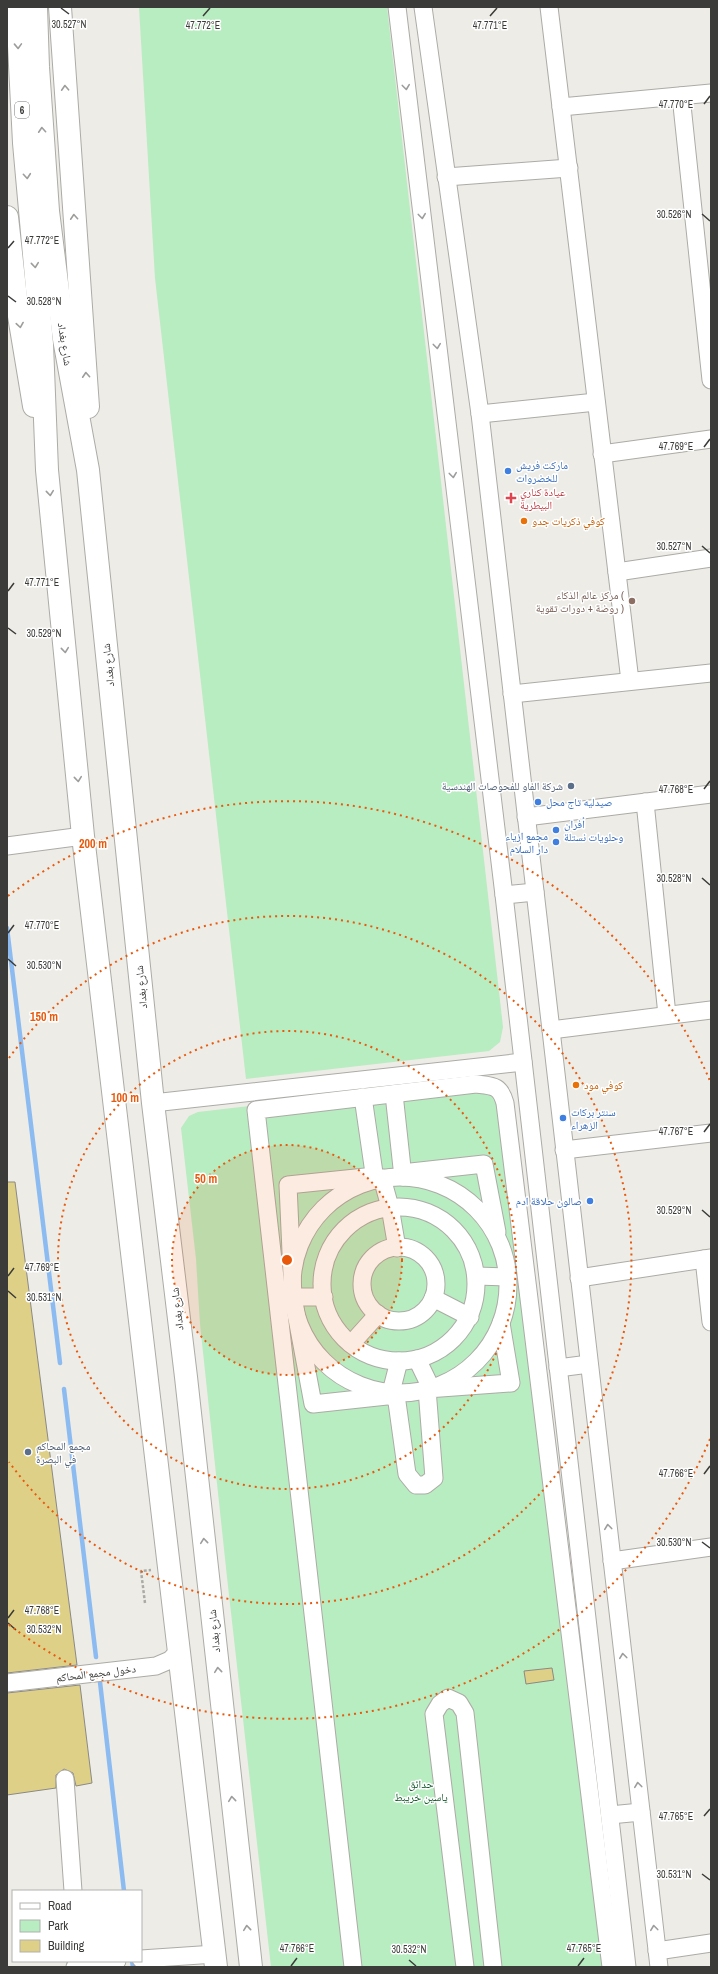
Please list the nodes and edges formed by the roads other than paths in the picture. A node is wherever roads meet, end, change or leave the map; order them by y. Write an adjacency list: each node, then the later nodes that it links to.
1 (17, 7): 14 (highway, شارع بغداد / 6, one-way to 14)
2 (36, 7): 14 (highway, شارع بغداد / 6, one-way to 2)
3 (60, 7): 22 (highway, one-way to 3)
4 (397, 7): 8 (street)
5 (423, 7): 7 (street)
6 (549, 7): 11 (street)
7 (430, 60): 8 (street); 13 (street)
8 (404, 64): 34 (street, one-way to 34)
9 (711, 93): 10 (street)
10 (681, 96): 11 (street); 16 (street)
11 (561, 107): 12 (street)
12 (569, 168): 13 (street); 17 (street)
13 (446, 177): 18 (street)
14 (39, 212): 21 (highway, شارع بغداد / 6, one-way to 21); 22 (highway, شارع بغداد / 6)
15 (7, 217): 21 (highway, one-way to 21)
16 (711, 380)
17 (596, 402): 18 (street); 20 (street)
18 (480, 414): 27 (street)
19 (711, 439): 20 (street)
20 (602, 454): 24 (street)
21 (47, 470): 31 (highway, شارع بغداد / 6, one-way to 31)
22 (88, 470): 41 (highway, شارع بغداد / 6)
23 (711, 558): 24 (street)
24 (617, 572): 26 (street)
25 (711, 673): 26 (street)
26 (630, 681): 27 (street)
27 (512, 694): 30 (street)
28 (711, 794): 29 (street)
29 (645, 802): 30 (street); 36 (street)
30 (526, 817): 33 (street)
31 (83, 836): 32 (street); 69 (highway, شارع بغداد / 6)
32 (10, 845)
33 (535, 892): 34 (street); 37 (street)
34 (504, 895): 38 (street)
35 (711, 1010): 36 (street)
36 (667, 1015): 37 (street)
37 (551, 1030): 43 (street)
38 (523, 1062): 41 (street); 64 (street)
39 (394, 1094): 40 (street); 44 (street); 87 (street)
40 (363, 1097): 45 (street); 84 (street)
41 (153, 1103): 83 (highway, شارع بغداد / 6, one-way to 41)
42 (711, 1133): 43 (street)
43 (564, 1150): 52 (street)
44 (403, 1175): 45 (street); 47 (street); 47 (street)
45 (377, 1178): 46 (street); 53 (street); 53 (street)
46 (390, 1207): 48 (street); 50 (street); 54 (street)
47 (499, 1240): 51 (street)
48 (397, 1248): 55 (street); 56 (street)
49 (707, 1258): 52 (street); 58 (street)
50 (476, 1276): 51 (street); 57 (street)
51 (508, 1277): 59 (street)
52 (579, 1278): 63 (street)
53 (293, 1297): 54 (street); 66 (street); 66 (street)
54 (324, 1297): 60 (street)
55 (434, 1298): 56 (street); 57 (street)
56 (378, 1314): 60 (street)
57 (470, 1316): 61 (street)
58 (711, 1322)
59 (502, 1323): 65 (street); 65 (street)
60 (352, 1344): 62 (street)
61 (417, 1359): 62 (street); 65 (street)
62 (398, 1361): 66 (street)
63 (589, 1364): 64 (street); 68 (street, one-way to 63)
64 (558, 1368): 75 (street)
65 (429, 1389): 66 (street); 66 (street)
66 (390, 1394)
67 (711, 1547): 68 (street)
68 (612, 1561): 74 (street, one-way to 68)
69 (180, 1650): 70 (street, دخول مجمع المحاكم); 71 (highway, شارع بغداد / 6)
70 (7, 1683)
71 (184, 1683): 72 (street); 80 (highway, شارع بغداد / 6)
72 (7, 1692)
73 (65, 1779): 76 (street)
74 (641, 1812): 75 (street); 79 (street, one-way to 74)
75 (610, 1815): 88 (street)
76 (73, 1890)
77 (711, 1943): 79 (street)
78 (144, 1959): 80 (street)
79 (658, 1959)
80 (216, 1961)
81 (101, 1962): 82 (street)
82 (77, 1964)
83 (251, 1967)
84 (353, 1967)
85 (465, 1967): 86 (street)
86 (493, 1967)
87 (611, 1967)
88 (627, 1967)

